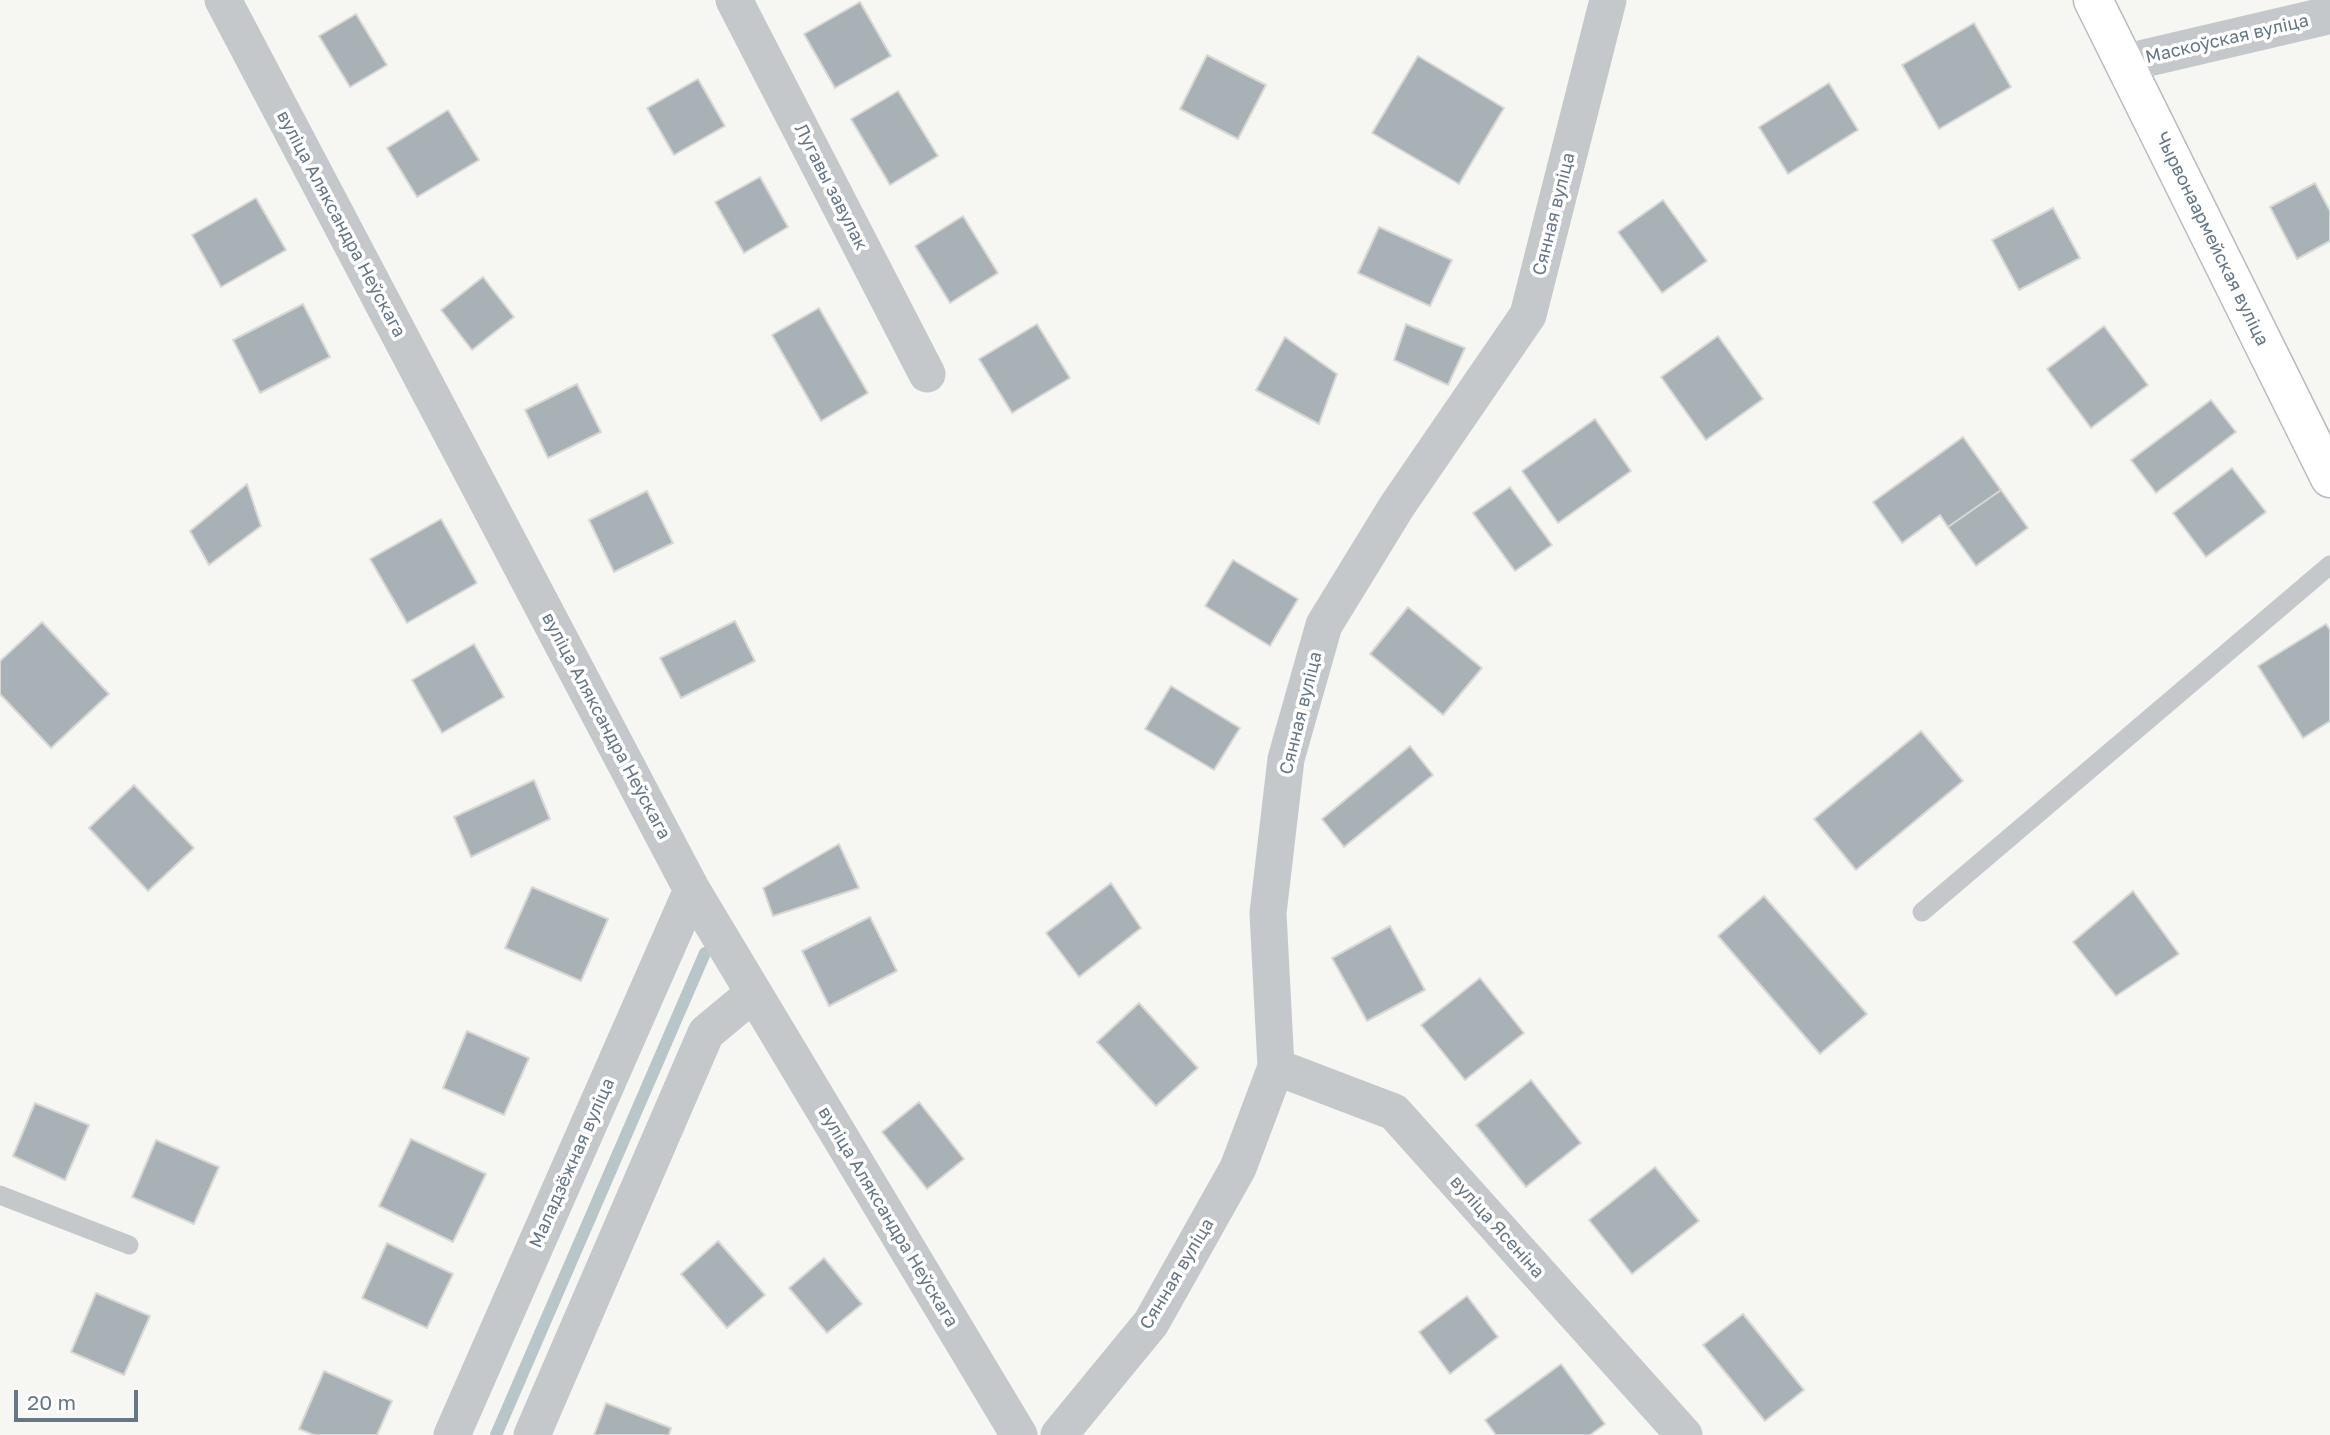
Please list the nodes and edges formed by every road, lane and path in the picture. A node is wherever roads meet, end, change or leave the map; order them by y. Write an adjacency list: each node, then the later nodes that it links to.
1 (223, 0): 10 (street, вуліца Аляксандра Неўскага)
2 (734, 0): 7 (street, Лугавы завулак)
3 (1608, 0): 13 (street, Сянная вуліца)
4 (2093, 0): 6 (main road, Чырвонаармейская вуліца)
5 (2330, 15): 6 (street, Маскоўская вуліца)
6 (2124, 63): 8 (main road, Чырвонаармейская вуліца)
7 (928, 374)
8 (2330, 478)
9 (2330, 565): 11 (lane)
10 (692, 890): 12 (street, вуліца Аляксандра Неўскага); 16 (street, Маладзёжная вуліца)
11 (1922, 912)
12 (754, 993): 17 (street); 18 (street, вуліца Аляксандра Неўскага)
13 (1276, 1067): 19 (street, Сянная вуліца); 20 (street, вуліца Ясеніна)
14 (0, 1195): 15 (lane)
15 (129, 1245)
16 (452, 1435)
17 (532, 1435)
18 (1019, 1435)
19 (1059, 1435)
20 (1684, 1435)

